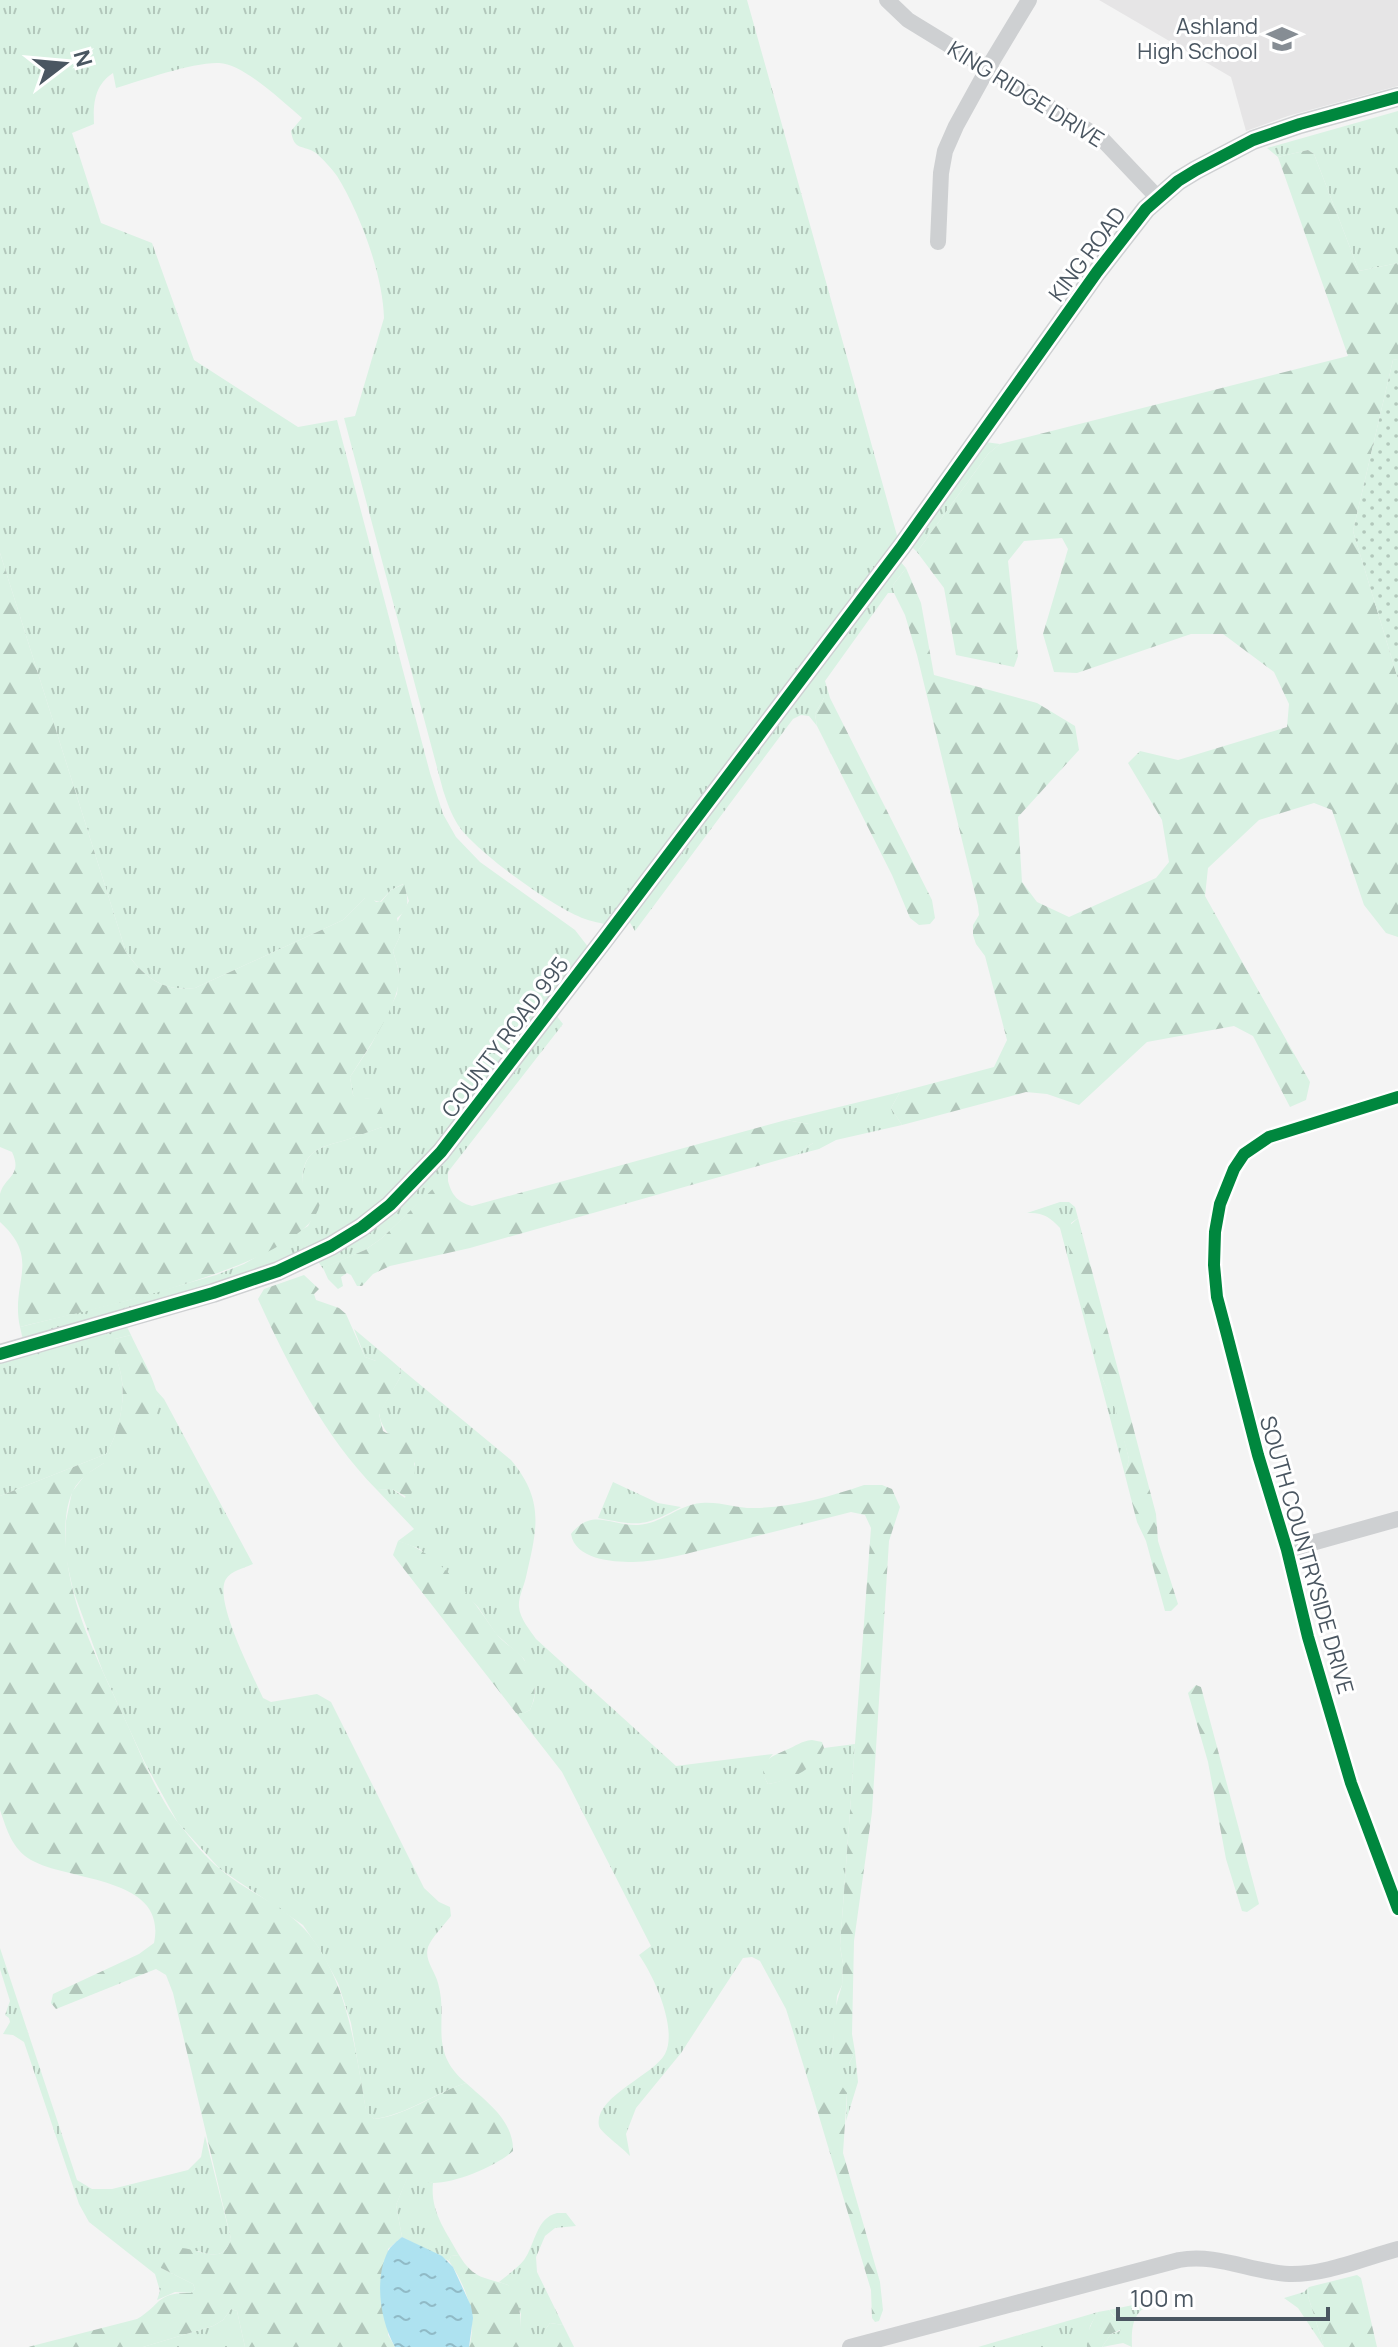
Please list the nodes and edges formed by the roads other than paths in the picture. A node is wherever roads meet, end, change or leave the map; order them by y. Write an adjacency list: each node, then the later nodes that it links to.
1 (887, 0): 3 (street, KING RIDGE DRIVE)
2 (1029, 0): 3 (street)
3 (988, 68): 5 (street, KING RIDGE DRIVE); 6 (street)
4 (1398, 97): 5 (street, KING ROAD)
5 (1158, 198): 7 (street, KING ROAD)
6 (938, 242)
7 (898, 551): 9 (street, COUNTY ROAD 995)
8 (1398, 1097): 11 (street, SOUTH COUNTRYSIDE DRIVE)
9 (0, 1354)
10 (1398, 1519): 11 (street)
11 (1287, 1550): 12 (street, SOUTH COUNTRYSIDE DRIVE)
12 (1394, 1884): 13 (street, SOUTH COUNTRYSIDE DRIVE)
13 (1398, 1909)
14 (1398, 2249): 15 (street)
15 (850, 2347)

